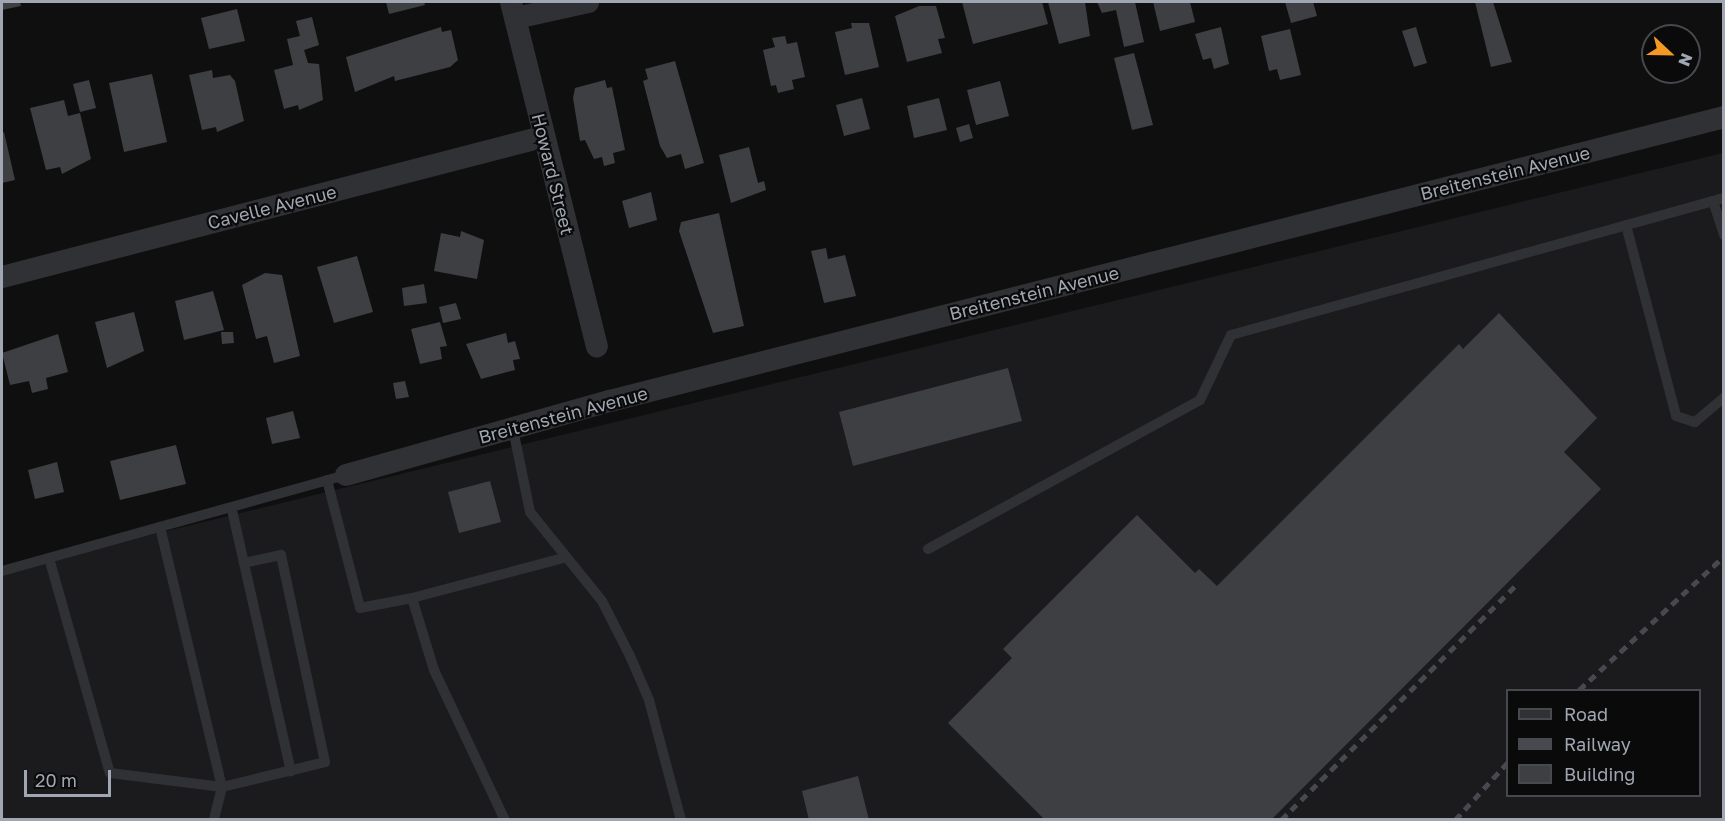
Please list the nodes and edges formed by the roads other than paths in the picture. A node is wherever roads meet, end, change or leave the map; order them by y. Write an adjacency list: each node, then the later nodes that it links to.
1 (588, 2): 2 (street)
2 (513, 10): 4 (street, Howard Street)
3 (1724, 117): 11 (street, Breitenstein Avenue)
4 (542, 137): 8 (street, Cavelle Avenue); 9 (street, Howard Street)
5 (1718, 199): 6 (lane); 7 (lane)
6 (1626, 225): 10 (lane); 15 (lane)
7 (1724, 235)
8 (2, 277)
9 (597, 346)
10 (1724, 398)
11 (513, 429): 12 (street, Breitenstein Avenue); 16 (lane)
12 (337, 477): 13 (lane); 20 (lane)
13 (232, 510): 14 (lane); 18 (lane)
14 (160, 527): 17 (lane); 22 (lane)
15 (928, 549)
16 (567, 557): 20 (lane); 25 (lane)
17 (49, 558): 19 (lane); 22 (lane)
18 (244, 563): 21 (lane); 21 (lane)
19 (2, 571)
20 (412, 598): 24 (lane)
21 (291, 771): 22 (lane)
22 (222, 787): 23 (lane)
23 (214, 819)
24 (505, 819)
25 (681, 819)

